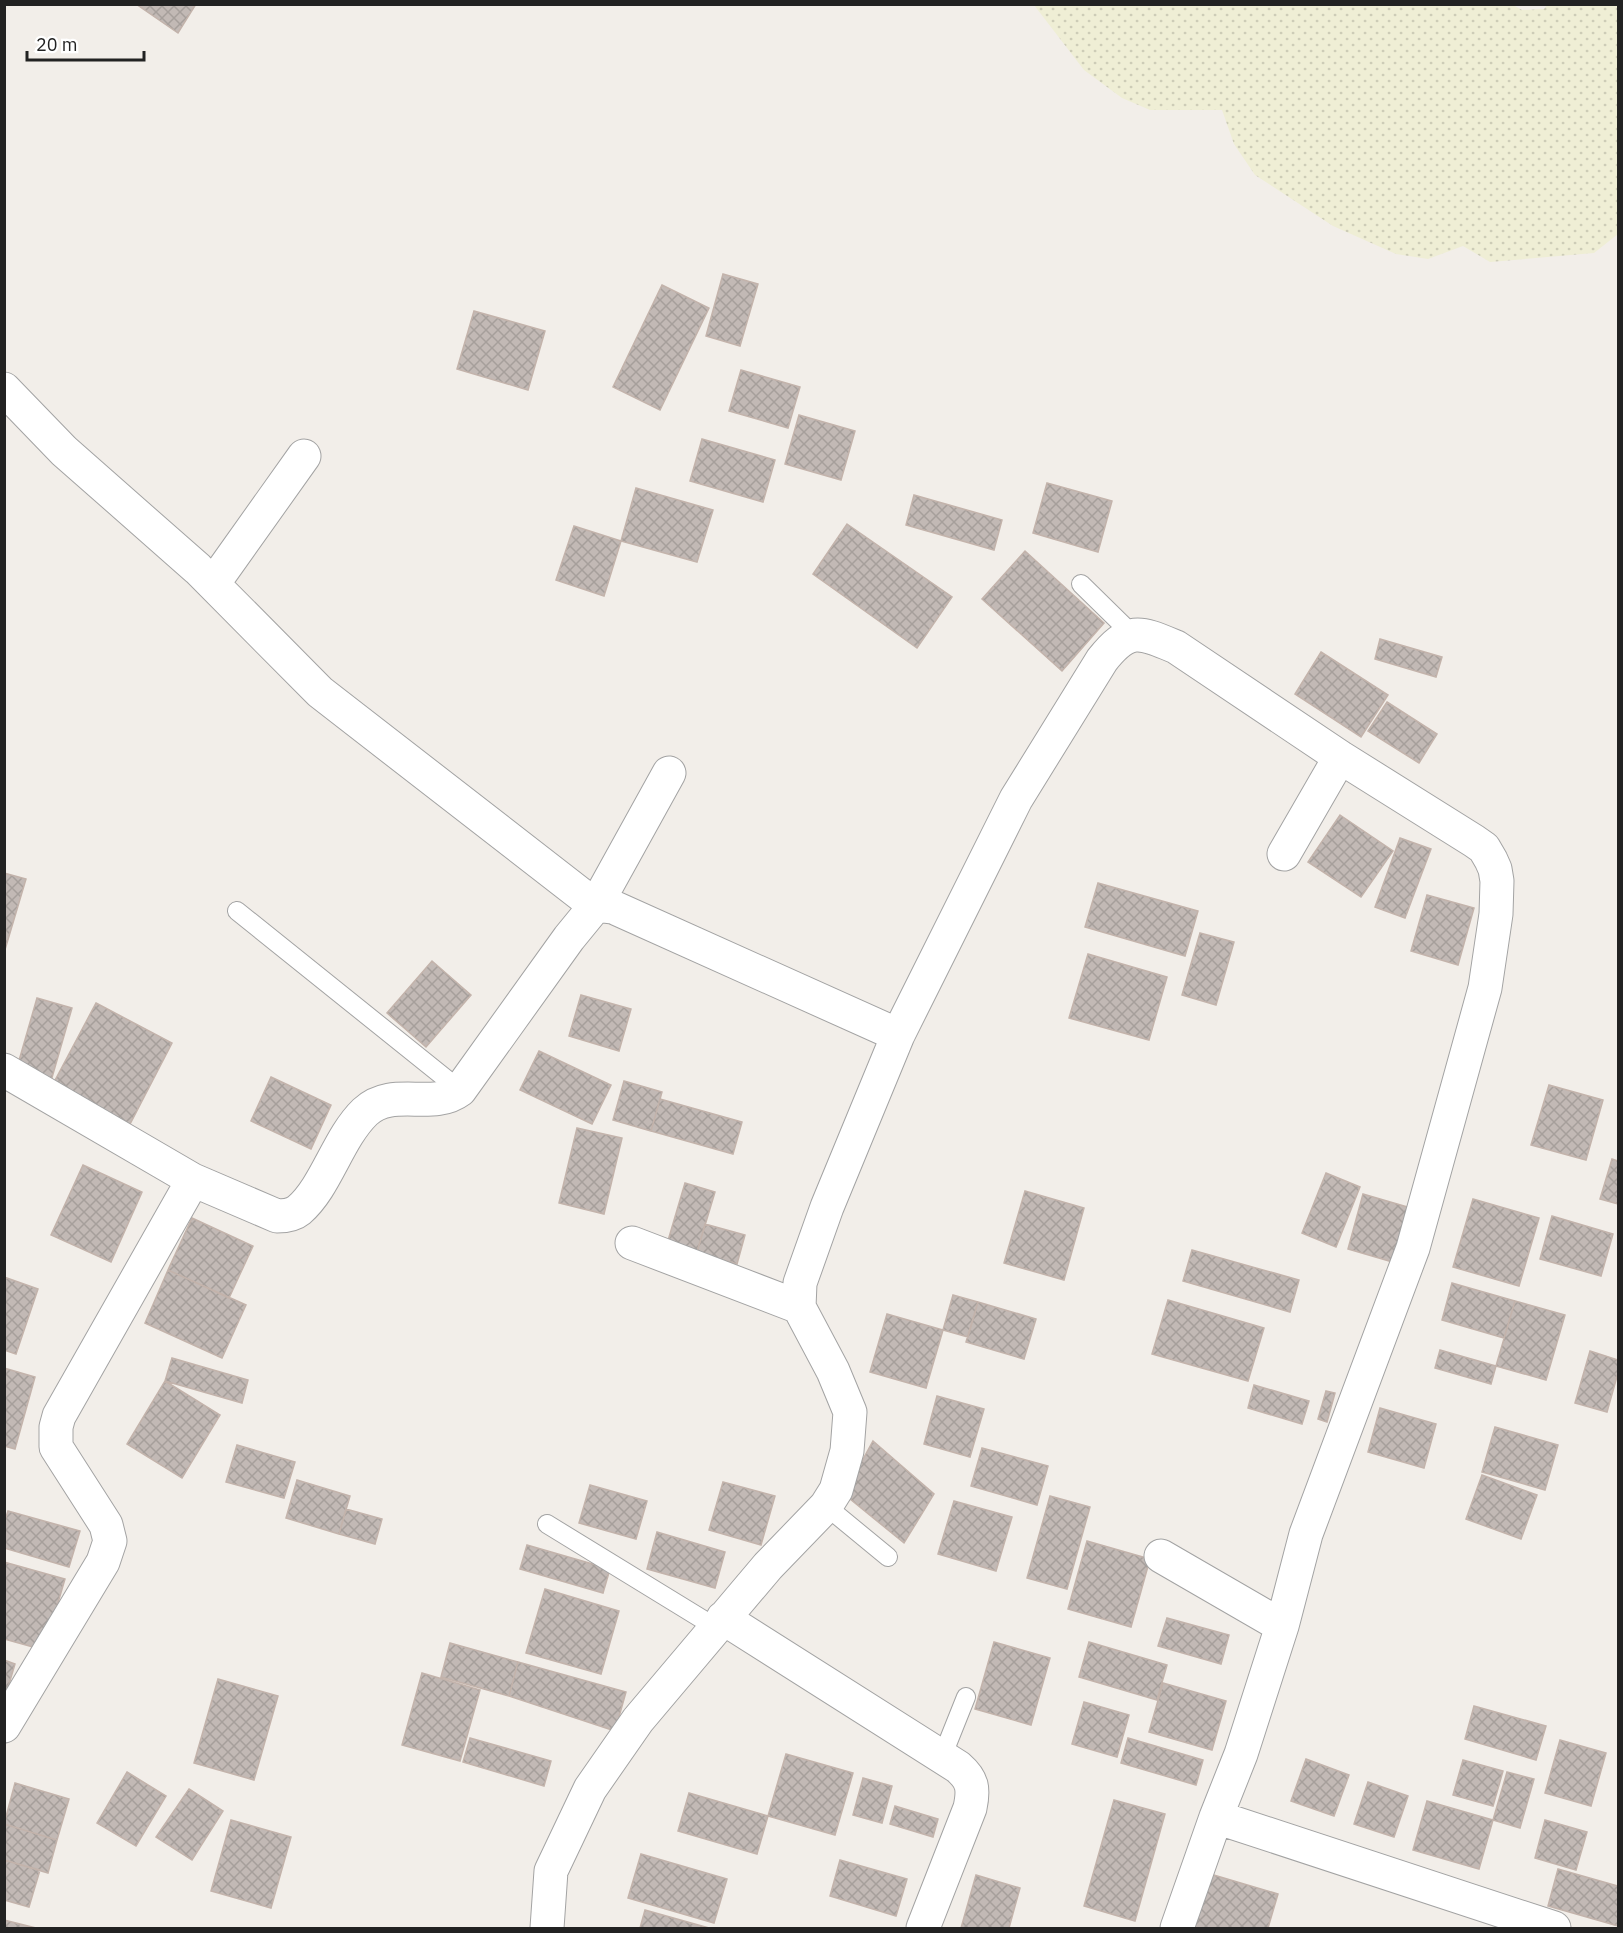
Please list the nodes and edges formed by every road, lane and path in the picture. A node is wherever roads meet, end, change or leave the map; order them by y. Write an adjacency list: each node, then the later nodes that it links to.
1 (4, 389): 3 (street)
2 (304, 456): 3 (street)
3 (213, 584): 9 (street)
4 (1081, 584): 5 (lane)
5 (1133, 635): 6 (street); 11 (street)
6 (1340, 757): 8 (street); 22 (street)
7 (669, 773): 9 (street)
8 (1284, 854)
9 (596, 905): 11 (street); 13 (street)
10 (237, 911): 13 (lane)
11 (898, 1035): 16 (street)
12 (4, 1070): 14 (street)
13 (460, 1090): 14 (street)
14 (193, 1180): 24 (street)
15 (632, 1243): 16 (street)
16 (799, 1307): 17 (street)
17 (826, 1506): 20 (lane); 21 (street)
18 (546, 1524): 21 (lane)
19 (1161, 1556): 22 (street)
20 (888, 1557)
21 (718, 1623): 25 (street); 27 (street)
22 (1282, 1626): 26 (street)
23 (966, 1697): 25 (lane)
24 (4, 1726)
25 (942, 1757): 28 (street)
26 (1216, 1817): 29 (street); 30 (street)
27 (547, 1929)
28 (923, 1929)
29 (1177, 1929)
30 (1554, 1929)

